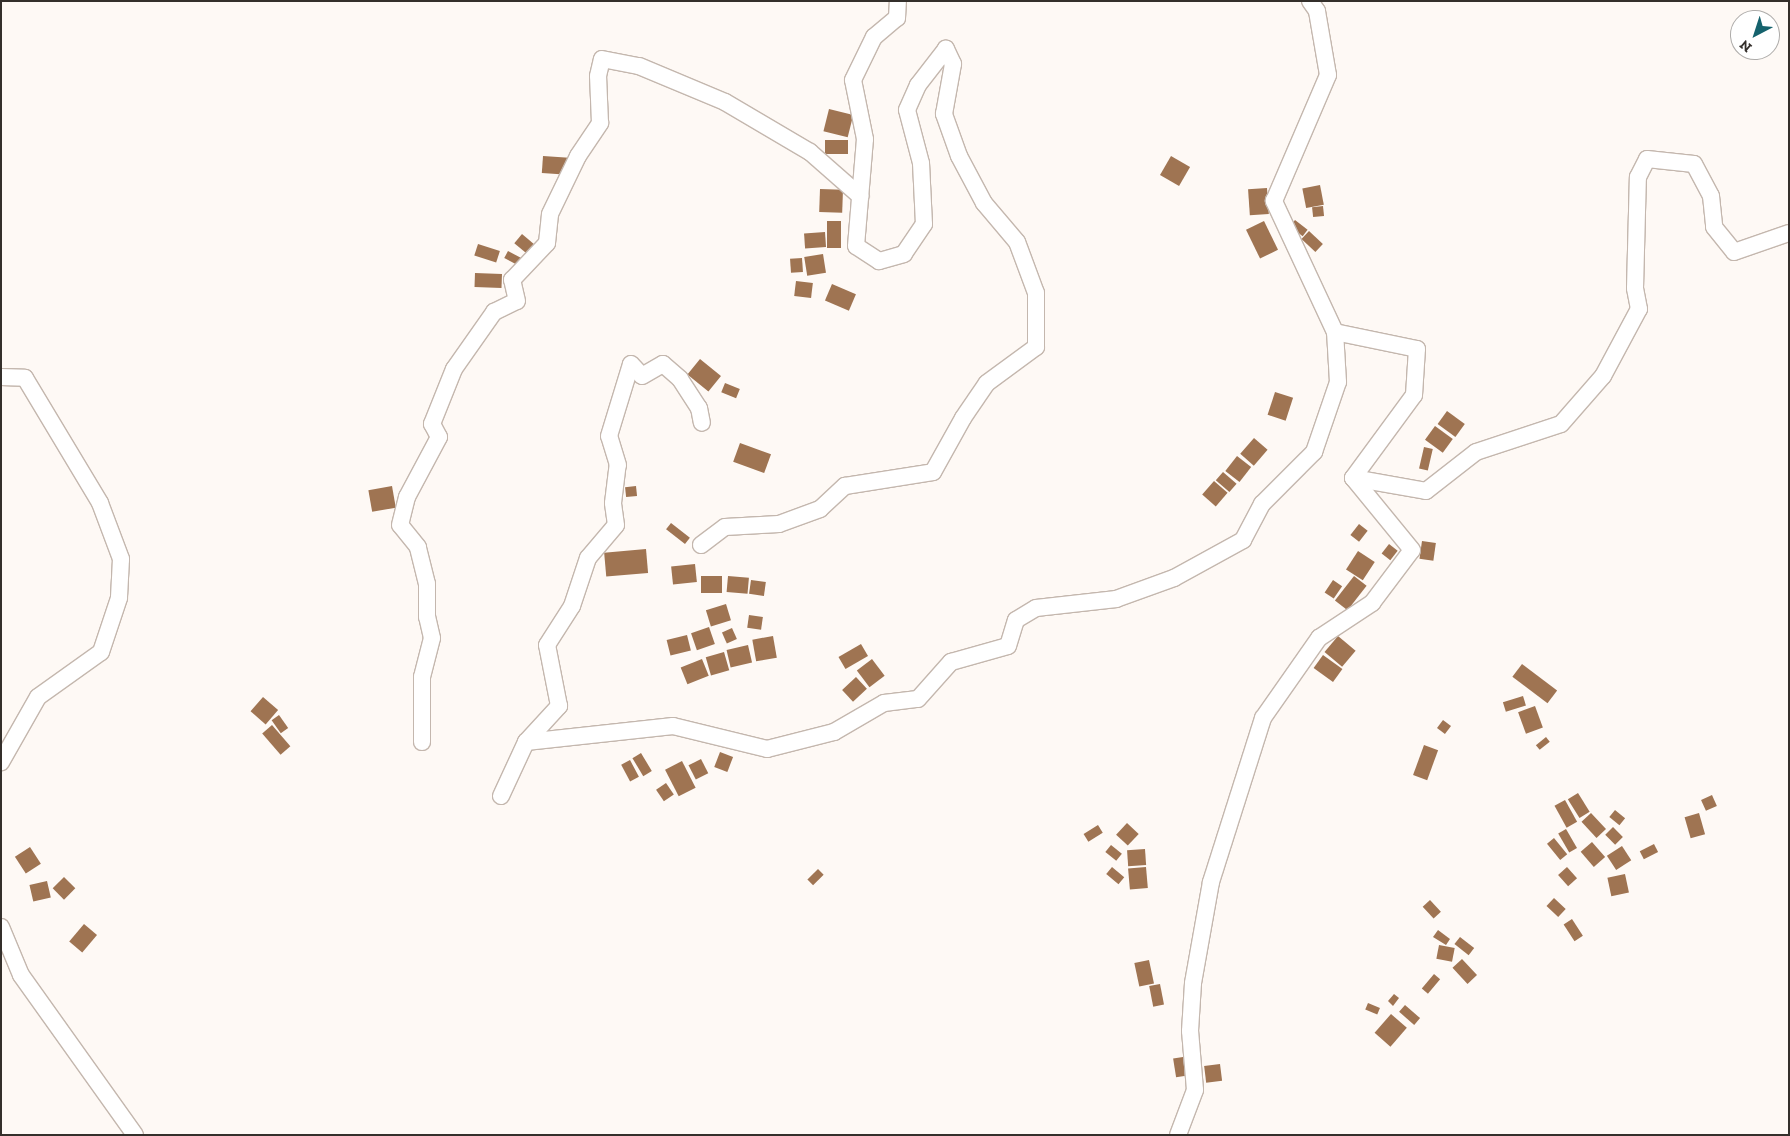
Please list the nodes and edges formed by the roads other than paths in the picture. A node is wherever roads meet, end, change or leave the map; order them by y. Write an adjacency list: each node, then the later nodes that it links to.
1 (898, 1): 3 (street)
2 (1315, 5): 5 (street)
3 (860, 196): 9 (street); 10 (street)
4 (1789, 233): 8 (street)
5 (1335, 332): 8 (street); 11 (street)
6 (1, 377): 12 (street)
7 (702, 423): 11 (street)
8 (1353, 478): 16 (street)
9 (701, 545)
10 (422, 742)
11 (526, 742): 13 (street)
12 (1, 762)
13 (501, 796)
14 (1, 927): 15 (street)
15 (135, 1135)
16 (1178, 1135)

